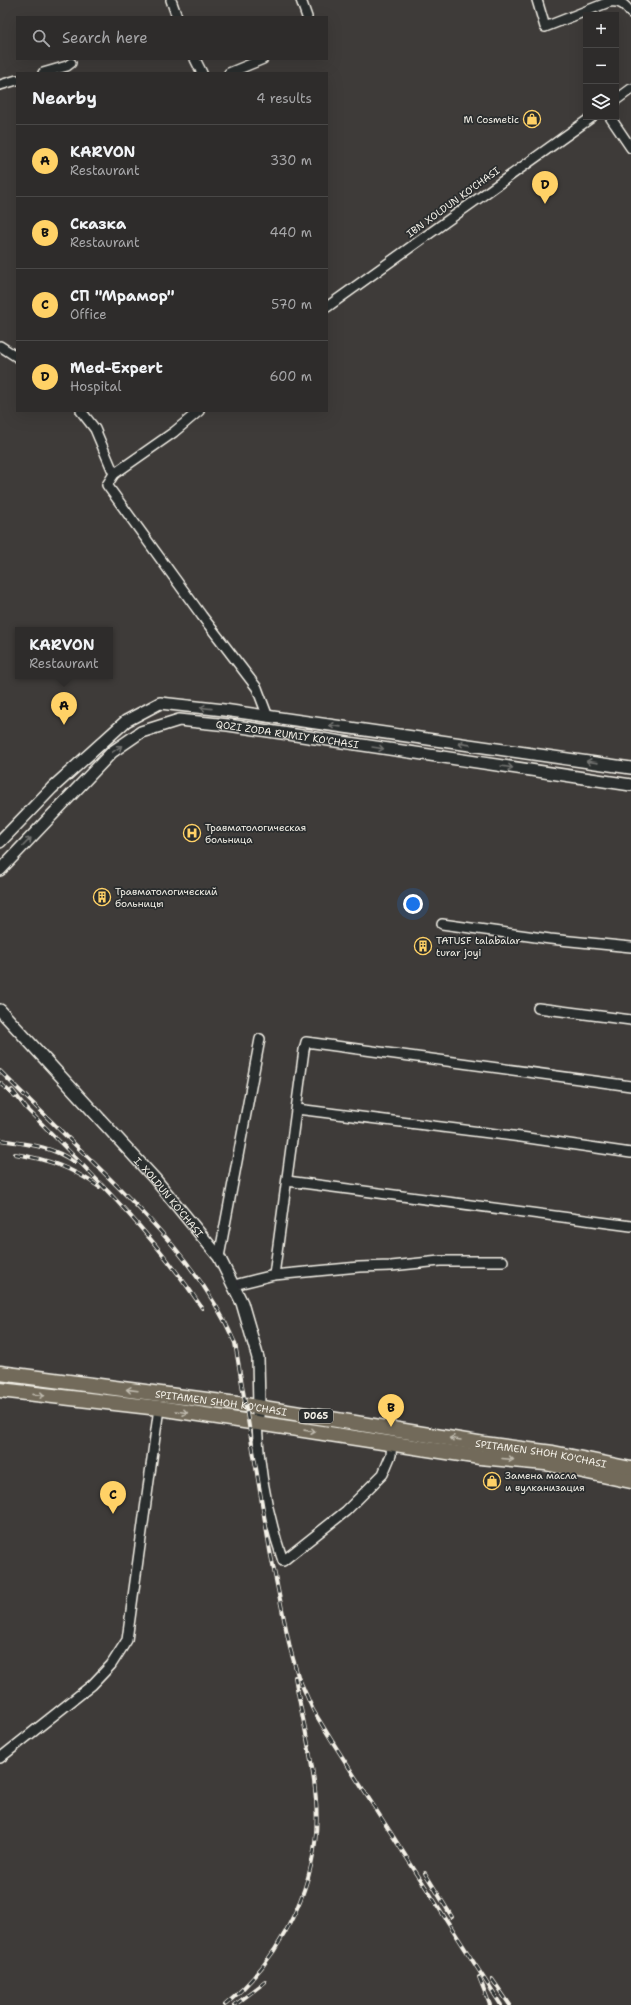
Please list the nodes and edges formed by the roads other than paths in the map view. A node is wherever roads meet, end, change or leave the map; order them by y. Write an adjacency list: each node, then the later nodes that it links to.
1 (171, 0): 5 (street)
2 (301, 0): 6 (street)
3 (537, 0): 4 (street)
4 (631, 13)
5 (177, 16)
6 (307, 16)
7 (196, 60): 11 (street)
8 (261, 60): 12 (street)
9 (71, 63): 10 (street)
10 (46, 72)
11 (202, 72)
12 (231, 72)
13 (16, 80): 14 (street)
14 (0, 85)
15 (631, 89): 16 (street)
16 (619, 98)
17 (588, 120): 20 (street, IBN XOLDUN KO'CHASI)
18 (612, 120): 19 (street)
19 (631, 148)
20 (328, 306)
21 (0, 346): 22 (street)
22 (16, 356)
23 (82, 412): 25 (street)
24 (199, 412): 25 (street)
25 (114, 474): 26 (street)
26 (268, 717): 27 (street, QOZI ZODA RUMIY KO'CHASI, one-way to 26); 29 (street, QOZI ZODA RUMIY KO'CHASI, one-way to 29)
27 (631, 768)
28 (631, 785): 30 (street, QOZI ZODA RUMIY KO'CHASI, one-way to 28)
29 (0, 842)
30 (0, 870)
31 (442, 924): 32 (street)
32 (631, 947)
33 (538, 1008): 35 (street)
34 (0, 1010): 42 (street, I. XOLDUN KO'CHASI)
35 (631, 1020)
36 (260, 1039): 42 (street)
37 (631, 1086): 38 (street)
38 (297, 1109): 39 (street); 40 (street)
39 (631, 1153)
40 (287, 1181): 41 (street); 44 (street)
41 (631, 1226)
42 (219, 1257): 45 (street, I. XOLDUN KO'CHASI)
43 (503, 1261): 44 (street)
44 (274, 1276): 45 (street)
45 (234, 1285): 48 (street, I. XOLDUN KO'CHASI)
46 (0, 1373): 48 (main road, SPITAMEN SHOH KO'CHASI / D065, one-way to 46)
47 (0, 1390): 49 (main road, SPITAMEN SHOH KO'CHASI / D065, one-way to 49)
48 (259, 1407): 50 (street, I. XOLDUN KO'CHASI); 52 (main road, SPITAMEN SHOH KO'CHASI / D065, one-way to 48)
49 (159, 1408): 50 (main road, SPITAMEN SHOH KO'CHASI / D065, one-way to 50); 54 (street)
50 (257, 1424): 51 (main road, SPITAMEN SHOH KO'CHASI / D065, one-way to 51); 51 (street)
51 (392, 1443): 53 (main road, SPITAMEN SHOH KO'CHASI / D065, one-way to 53)
52 (631, 1469)
53 (631, 1481)
54 (14, 1747): 55 (street); 56 (street)
55 (0, 1754)
56 (0, 1758)

